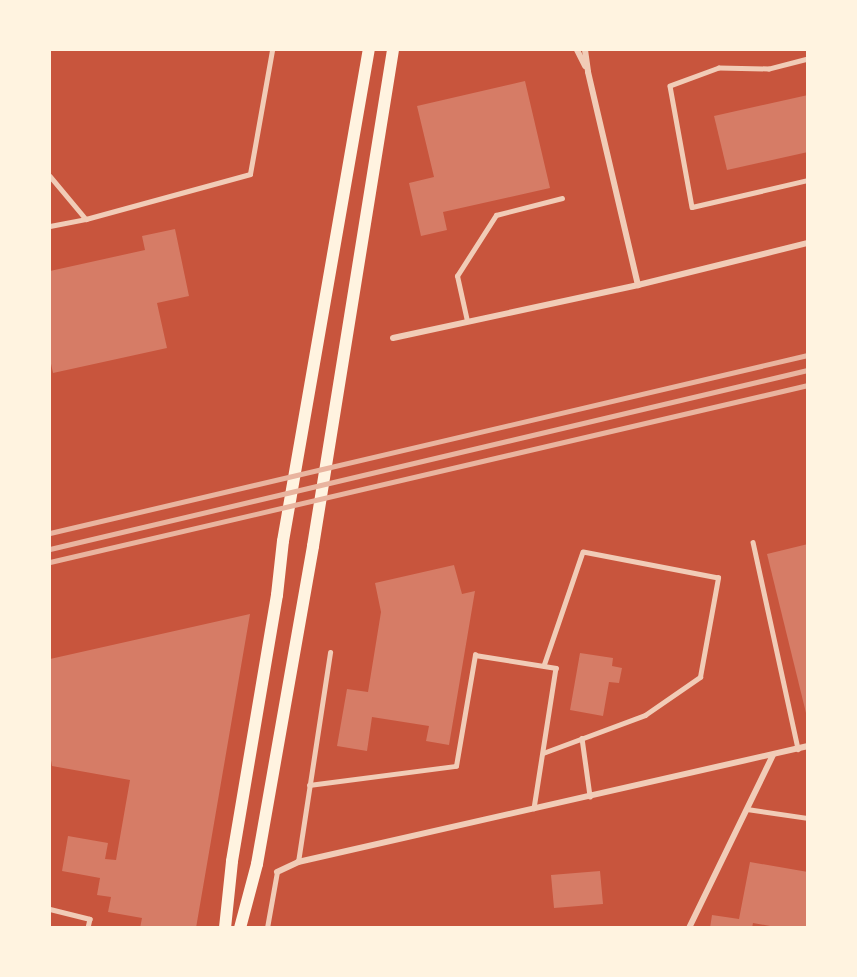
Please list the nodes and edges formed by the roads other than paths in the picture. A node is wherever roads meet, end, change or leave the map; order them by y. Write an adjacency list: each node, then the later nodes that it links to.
1 (272, 50): 11 (lane)
2 (369, 50): 34 (main road)
3 (393, 50): 35 (main road)
4 (577, 50): 7 (street)
5 (585, 50): 7 (street)
6 (807, 60): 9 (lane)
7 (588, 72): 14 (street)
8 (50, 176): 11 (lane)
9 (807, 180)
10 (562, 198): 15 (lane)
11 (86, 219): 12 (lane)
12 (50, 226)
13 (807, 243): 14 (street)
14 (638, 285): 15 (street)
15 (467, 321): 16 (street)
16 (393, 338)
17 (753, 542): 22 (lane)
18 (330, 652): 25 (lane)
19 (544, 666): 20 (lane); 23 (lane); 25 (lane)
20 (582, 738): 23 (lane); 26 (lane)
21 (807, 746): 22 (street)
22 (798, 749): 24 (street)
23 (543, 753): 27 (lane)
24 (773, 755): 26 (street); 28 (street)
25 (309, 785): 30 (lane)
26 (590, 796): 27 (street)
27 (534, 808): 30 (street)
28 (747, 809): 29 (lane); 37 (street)
29 (807, 819)
30 (298, 862): 31 (street)
31 (277, 872): 36 (lane)
32 (50, 909): 33 (lane)
33 (88, 927)
34 (225, 927)
35 (240, 927)
36 (267, 927)
37 (688, 927)

